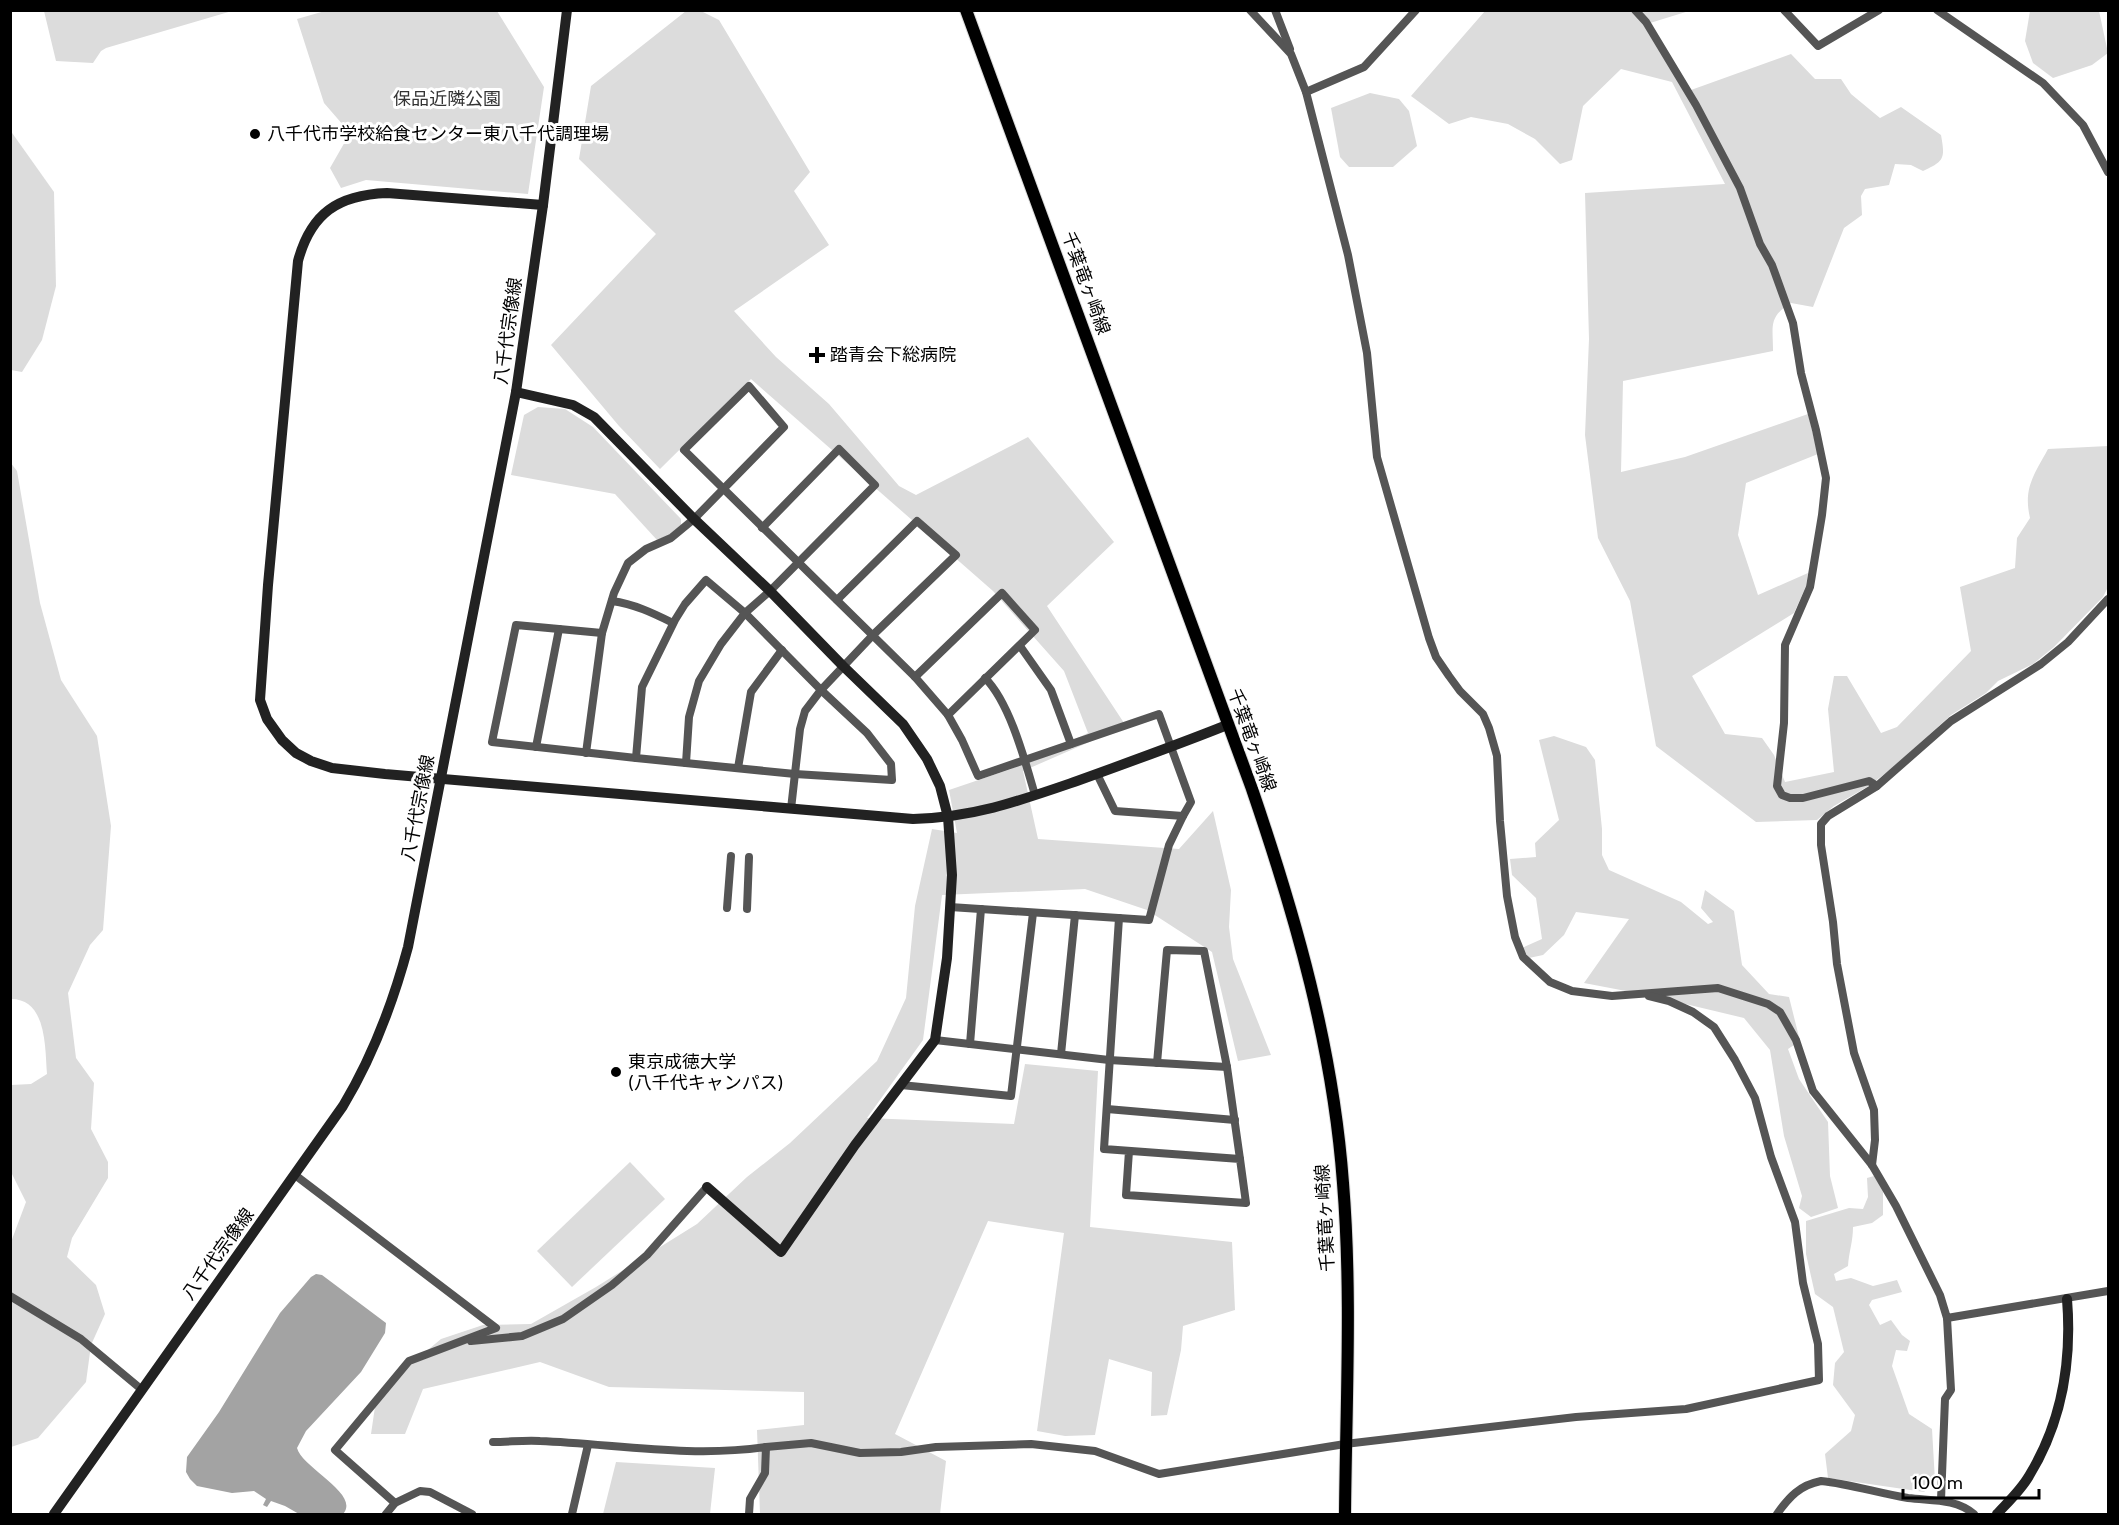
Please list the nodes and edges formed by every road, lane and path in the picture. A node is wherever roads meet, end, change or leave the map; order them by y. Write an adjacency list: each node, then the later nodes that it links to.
1 (567, 10): 13 (street, 八千代宗像線)
2 (966, 10): 35 (main road, 千葉竜ヶ崎線)
3 (1250, 10): 10 (street)
4 (1275, 10): 10 (street)
5 (1416, 10): 11 (street)
6 (1635, 10): 47 (street)
7 (1784, 10): 8 (street)
8 (1879, 10)
9 (1937, 10): 12 (street)
10 (1291, 54): 11 (street)
11 (1306, 92): 61 (street)
12 (2109, 172)
13 (543, 205): 14 (street, 八千代宗像線); 46 (street)
14 (516, 392): 16 (street); 46 (street, 八千代宗像線)
15 (722, 489): 15 (street); 16 (street); 17 (street)
16 (694, 519): 19 (street); 22 (street)
17 (762, 528): 18 (street); 18 (street)
18 (798, 563): 19 (street); 21 (street)
19 (770, 591): 23 (street); 30 (street)
20 (2109, 599): 47 (street)
21 (837, 600): 27 (street); 27 (street)
22 (612, 601): 24 (street); 26 (street)
23 (745, 613): 24 (street); 29 (street); 42 (street)
24 (673, 623): 40 (street)
25 (559, 629): 26 (street); 37 (street); 37 (street)
26 (602, 633): 39 (street)
27 (873, 635): 30 (street); 31 (street)
28 (1020, 646): 31 (street); 32 (street); 36 (street)
29 (782, 650): 33 (street); 43 (street)
30 (843, 666): 33 (street); 51 (street)
31 (915, 677): 34 (street)
32 (985, 678): 34 (street); 41 (street)
33 (821, 690): 44 (street); 44 (street)
34 (948, 715): 41 (street)
35 (1227, 725): 38 (street); 84 (main road, 千葉竜ヶ崎線)
36 (1071, 744): 38 (street); 41 (street)
37 (536, 747): 39 (street)
38 (1170, 747): 45 (street); 50 (street)
39 (586, 753): 40 (street)
40 (636, 758): 42 (street)
41 (1024, 760): 48 (street)
42 (686, 763): 43 (street)
43 (738, 768): 44 (street)
44 (795, 774): 49 (street)
45 (1097, 774): 48 (street); 50 (street)
46 (440, 778): 49 (street); 75 (street, 八千代宗像線)
47 (1877, 786): 74 (street)
48 (1035, 795): 51 (street)
49 (790, 809): 51 (street)
50 (1183, 816): 60 (street)
51 (948, 817): 54 (street)
52 (731, 856): 55 (street)
53 (749, 857): 56 (street)
54 (950, 907): 57 (street); 62 (street)
55 (727, 908)
56 (747, 909)
57 (981, 909): 58 (street); 63 (street)
58 (1033, 913): 59 (street); 64 (street)
59 (1074, 915): 60 (street); 65 (street)
60 (1119, 918): 66 (street)
61 (1639, 994): 74 (street); 84 (street)
62 (935, 1040): 63 (street); 69 (street)
63 (970, 1044): 64 (street)
64 (1016, 1049): 65 (street); 69 (street)
65 (1061, 1054): 66 (street)
66 (1109, 1060): 67 (street); 70 (street)
67 (1157, 1062): 68 (street); 68 (street)
68 (1227, 1066): 71 (street)
69 (901, 1085): 76 (street)
70 (1107, 1109): 71 (street); 72 (street)
71 (1235, 1120): 73 (street)
72 (1129, 1151): 73 (street); 73 (street)
73 (1240, 1159)
74 (1872, 1165): 80 (street)
75 (295, 1175): 81 (street); 82 (street, 八千代宗像線)
76 (707, 1187): 81 (street)
77 (2109, 1291): 79 (street)
78 (10, 1296): 82 (street)
79 (2067, 1299): 80 (street); 97 (street)
80 (1947, 1318): 87 (street)
81 (462, 1342): 88 (street)
82 (141, 1389): 89 (street, 八千代宗像線)
83 (493, 1442): 85 (street)
84 (1345, 1444): 86 (street); 94 (main road, 千葉竜ヶ崎線)
85 (588, 1445): 86 (street); 92 (street)
86 (766, 1447): 93 (street)
87 (1941, 1500): 95 (street); 96 (street)
88 (395, 1503): 90 (street); 91 (street)
89 (54, 1515)
90 (386, 1515)
91 (472, 1515)
92 (572, 1515)
93 (749, 1515)
94 (1345, 1515)
95 (1777, 1515)
96 (1974, 1515)
97 (1997, 1515)

